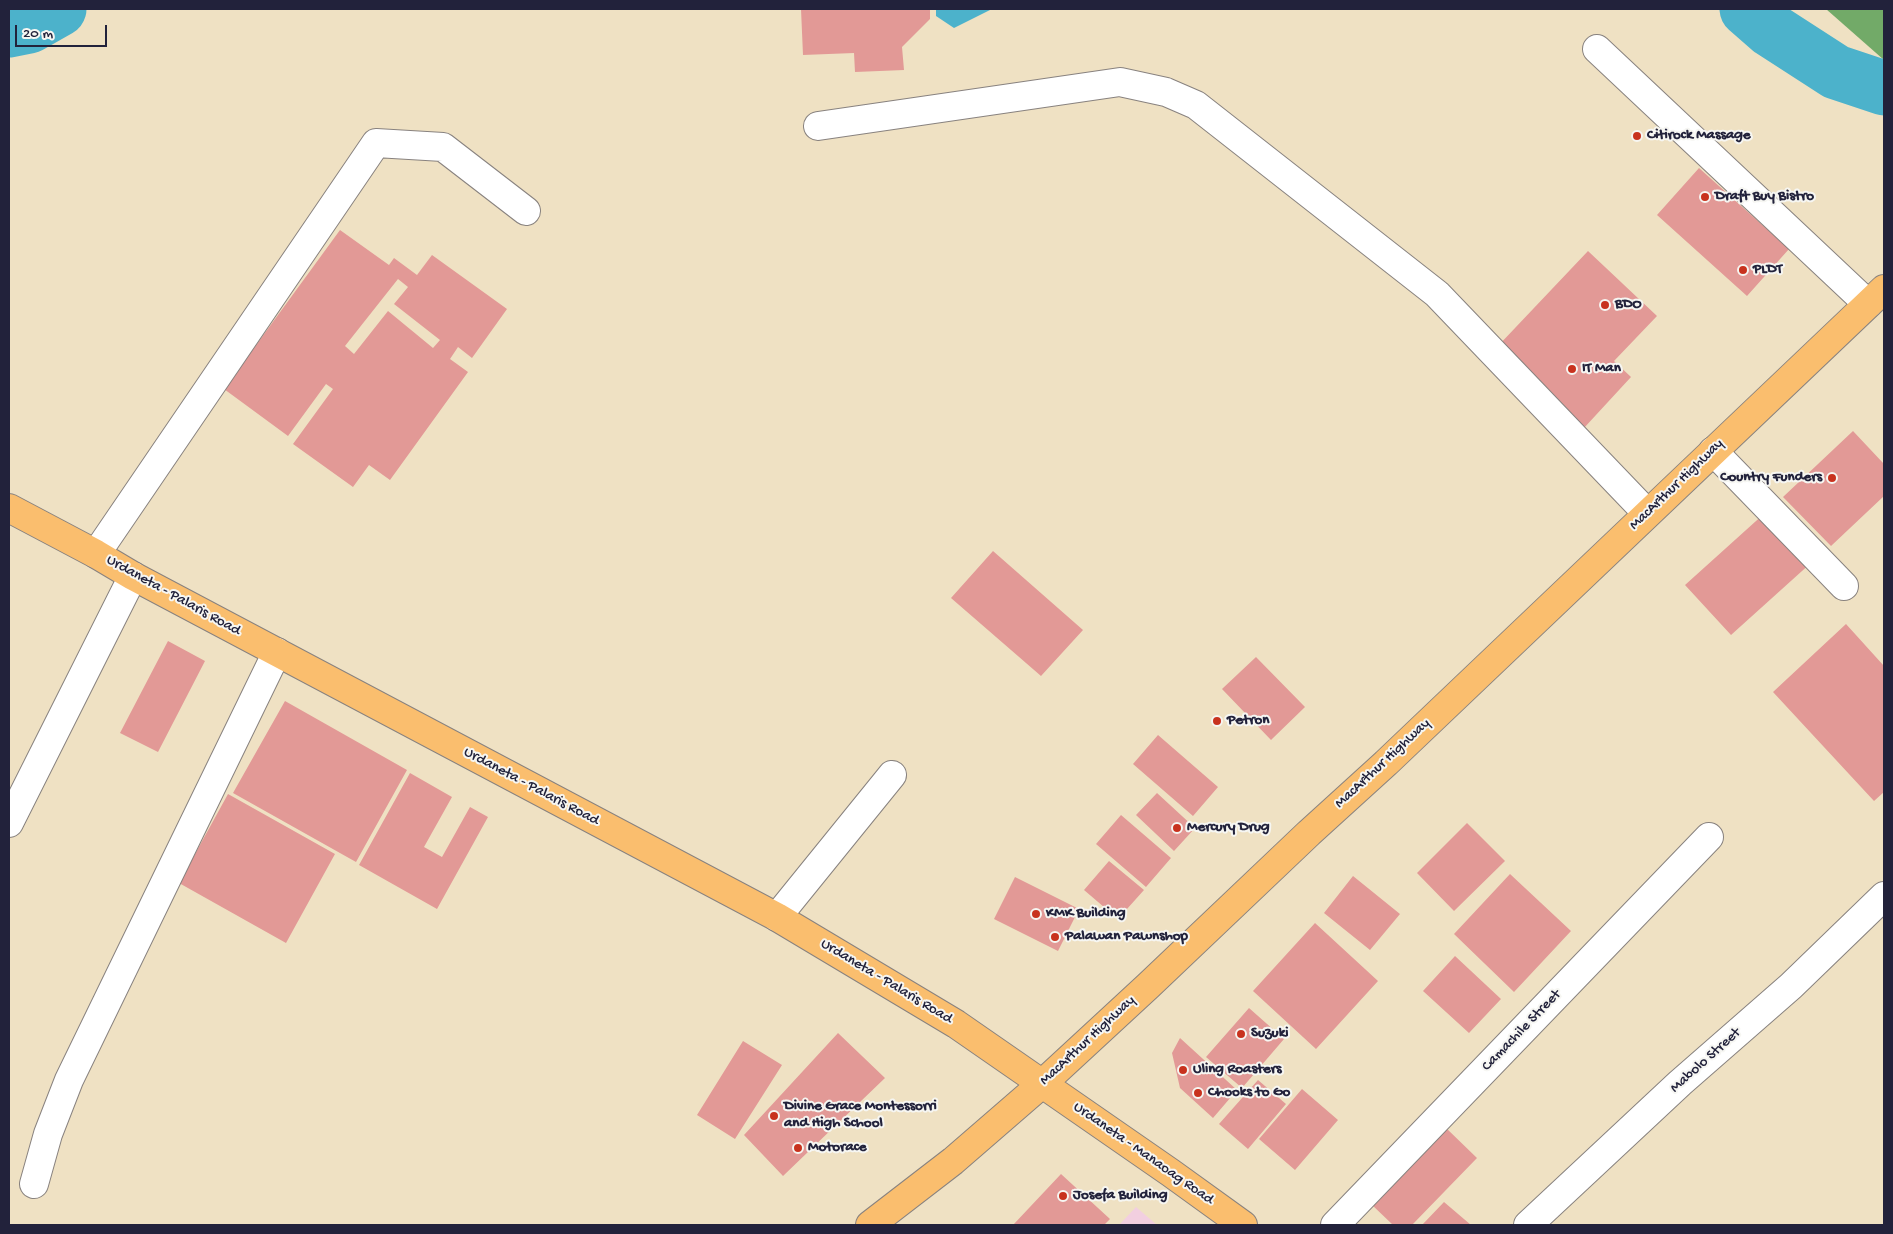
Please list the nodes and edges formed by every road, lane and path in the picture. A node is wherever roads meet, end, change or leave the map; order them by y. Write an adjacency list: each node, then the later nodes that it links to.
1 (1597, 49): 4 (street)
2 (818, 126): 7 (street)
3 (526, 211): 8 (street)
4 (1876, 296): 5 (main road, MacArthur Highway)
5 (1713, 451): 7 (main road, MacArthur Highway); 10 (street)
6 (9, 508): 8 (main road, Urdaneta - Palaris Road)
7 (1647, 513): 17 (main road, MacArthur Highway)
8 (96, 554): 9 (main road, Urdaneta - Palaris Road)
9 (133, 576): 11 (main road, Urdaneta - Palaris Road); 13 (street)
10 (1844, 586)
11 (277, 652): 16 (main road, Urdaneta - Palaris Road); 18 (street)
12 (892, 774): 16 (street)
13 (9, 823)
14 (1709, 837): 21 (street, Camachile Street)
15 (1884, 896): 22 (street, Mabolo Street)
16 (777, 917): 17 (main road, Urdaneta - Palaris Road)
17 (1042, 1083): 19 (main road, MacArthur Highway); 20 (main road, Urdaneta - Manaoag Road)
18 (34, 1184)
19 (870, 1225)
20 (1243, 1225)
21 (1335, 1225)
22 (1528, 1225)

